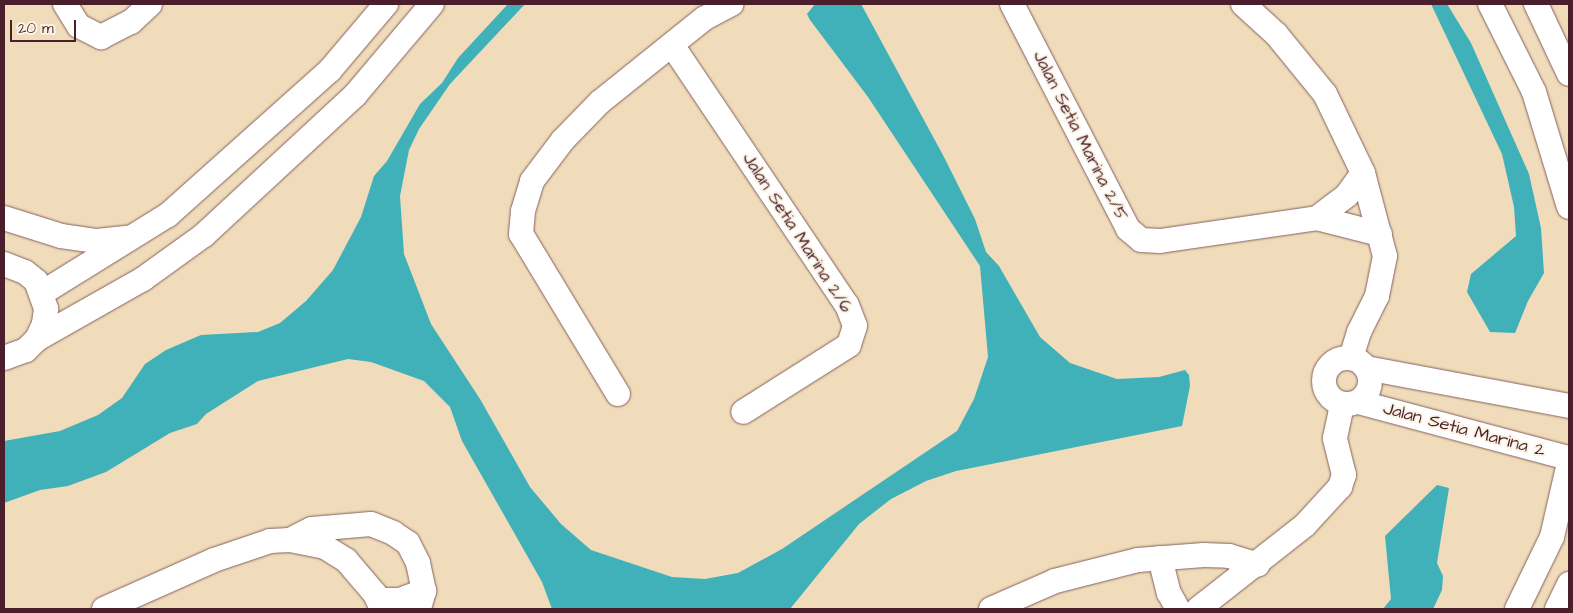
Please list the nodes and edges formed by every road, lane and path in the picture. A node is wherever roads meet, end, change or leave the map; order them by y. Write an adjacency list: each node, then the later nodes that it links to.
1 (65, 4): 2 (street)
2 (150, 4)
3 (386, 4): 17 (street)
4 (432, 4): 20 (street)
5 (731, 4): 10 (street)
6 (1012, 4): 15 (street, Jalan Setia Marina 2/5)
7 (1243, 4): 12 (street)
8 (1490, 4): 13 (street)
9 (1536, 4): 11 (street)
10 (672, 45): 23 (street); 26 (street, Jalan Setia Marina 2/6)
11 (1569, 74)
12 (1363, 173): 15 (street); 16 (street)
13 (1569, 207)
14 (4, 218): 17 (street)
15 (1317, 218): 16 (street)
16 (1380, 234): 22 (street)
17 (138, 236): 19 (street)
18 (4, 264): 19 (street)
19 (42, 293): 20 (street)
20 (37, 339): 21 (street)
21 (4, 358)
22 (1359, 363): 24 (street); 24 (street); 25 (street)
23 (618, 394)
24 (1350, 403): 27 (street, Jalan Setia Marina 2); 31 (street)
25 (1569, 406)
26 (743, 412)
27 (1569, 458)
28 (1569, 463): 39 (street)
29 (290, 540): 33 (street); 34 (street); 35 (street)
30 (1160, 558): 31 (street); 36 (street); 37 (street)
31 (1258, 565): 38 (street)
32 (1569, 584): 40 (street)
33 (422, 600): 34 (street)
34 (381, 605)
35 (104, 609)
36 (991, 609)
37 (1178, 609)
38 (1198, 609)
39 (1516, 609)
40 (1557, 609)

